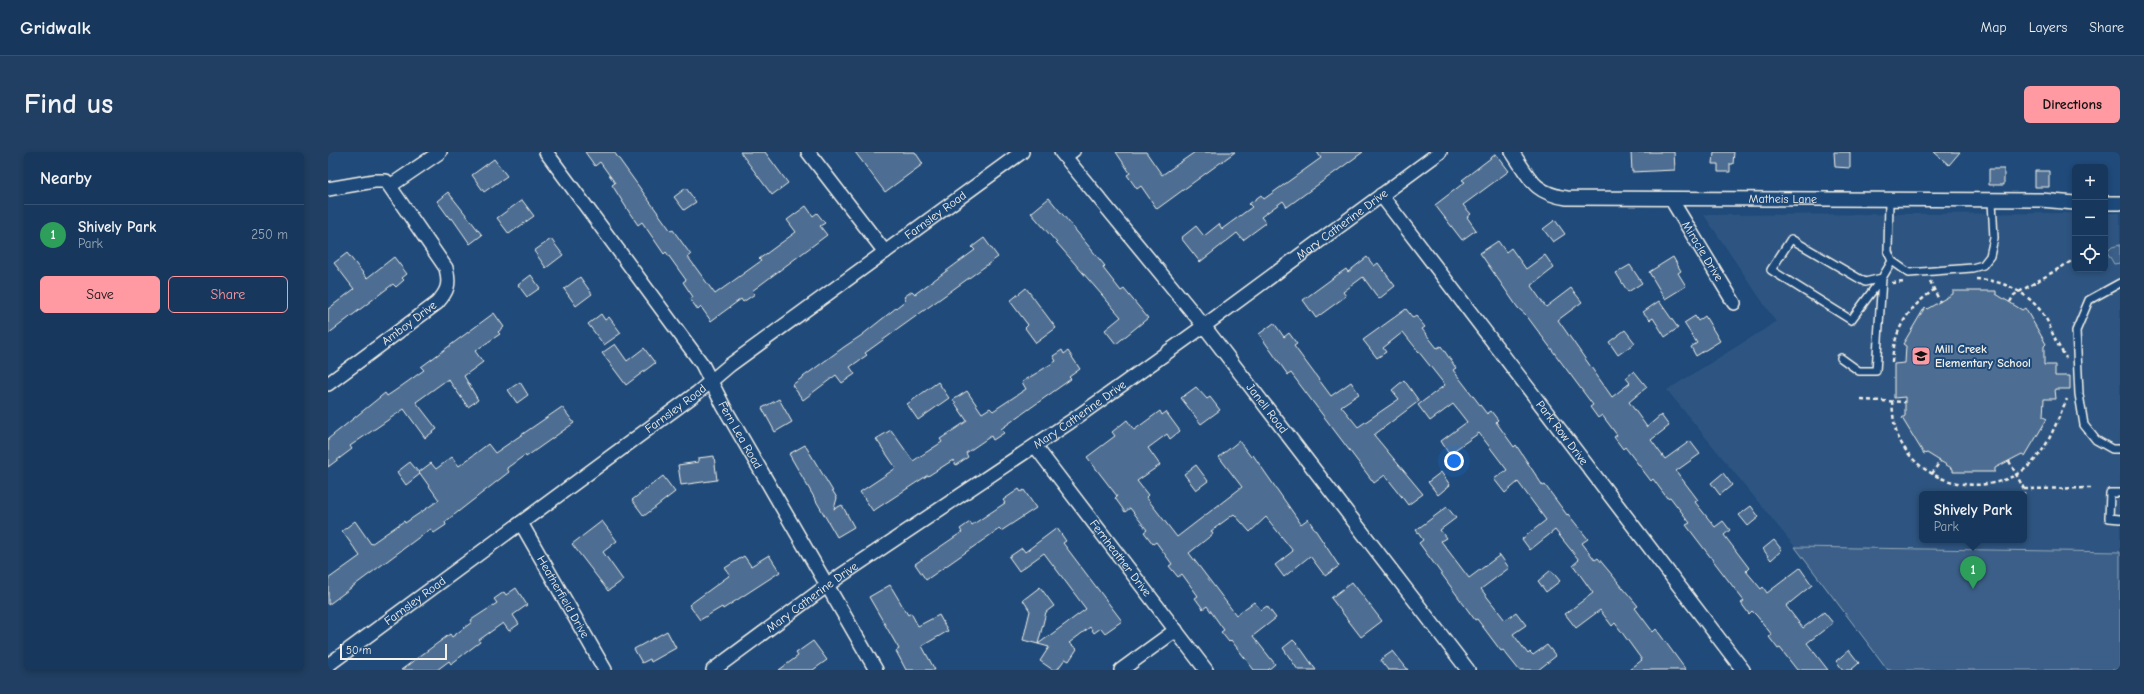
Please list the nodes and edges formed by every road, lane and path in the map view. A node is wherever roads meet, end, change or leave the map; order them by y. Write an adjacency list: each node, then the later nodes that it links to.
1 (440, 152): 8 (street)
2 (546, 152): 35 (street, Fern Lea Road)
3 (808, 152): 17 (street)
4 (1022, 152): 17 (street, Farnsley Road)
5 (1440, 152): 10 (street, Mary Catherine Drive)
6 (1512, 152): 11 (street, Matheis Lane)
7 (1068, 154): 31 (street, Janell Road)
8 (390, 186): 9 (street); 36 (street, Amboy Drive)
9 (328, 189)
10 (1381, 195): 31 (street, Mary Catherine Drive); 61 (street, Park Row Drive)
11 (1671, 199): 12 (street, Matheis Lane); 30 (street, Miracle Drive)
12 (1889, 200): 13 (street, Matheis Lane); 18 (lane)
13 (1992, 201): 14 (street, Matheis Lane); 18 (lane)
14 (2072, 203)
15 (2108, 203): 16 (street)
16 (2120, 203)
17 (885, 252): 35 (street, Farnsley Road)
18 (1892, 261): 20 (lane)
19 (2072, 262): 27 (path)
20 (1882, 278): 20 (lane); 32 (lane)
21 (1970, 278): 27 (path)
22 (1936, 280): 26 (path)
23 (1906, 282): 24 (path)
24 (1891, 283)
25 (2120, 283): 42 (lane)
26 (1934, 290): 28 (path); 34 (path)
27 (2020, 292): 29 (path); 33 (path)
28 (1940, 302)
29 (2010, 302)
30 (1734, 303)
31 (1204, 326): 41 (street, Mary Catherine Drive); 60 (street, Janell Road)
32 (1841, 358)
33 (2067, 358)
34 (1892, 362)
35 (711, 381): 51 (street, Farnsley Road); 52 (street, Fern Lea Road)
36 (328, 384)
37 (2067, 399): 46 (path)
38 (1861, 400): 39 (path)
39 (1892, 401): 40 (path); 45 (path)
40 (1905, 402)
41 (1035, 446): 52 (street, Mary Catherine Drive); 53 (street, Fernheather Drive)
42 (2120, 449)
43 (1940, 461): 45 (path)
44 (2009, 461): 46 (path)
45 (1932, 474): 46 (path)
46 (2016, 474): 48 (path)
47 (2092, 488): 48 (path)
48 (2024, 489)
49 (2120, 493): 50 (lane)
50 (2120, 518)
51 (521, 523): 54 (street, Farnsley Road); 55 (street, Heatherfield Drive)
52 (828, 585): 56 (street, Mary Catherine Drive); 57 (street, Fern Lea Road)
53 (1176, 630): 58 (street); 59 (street, Fernheather Drive)
54 (328, 665)
55 (605, 670)
56 (713, 670)
57 (876, 670)
58 (1121, 670)
59 (1206, 670)
60 (1468, 670)
61 (1743, 670)

